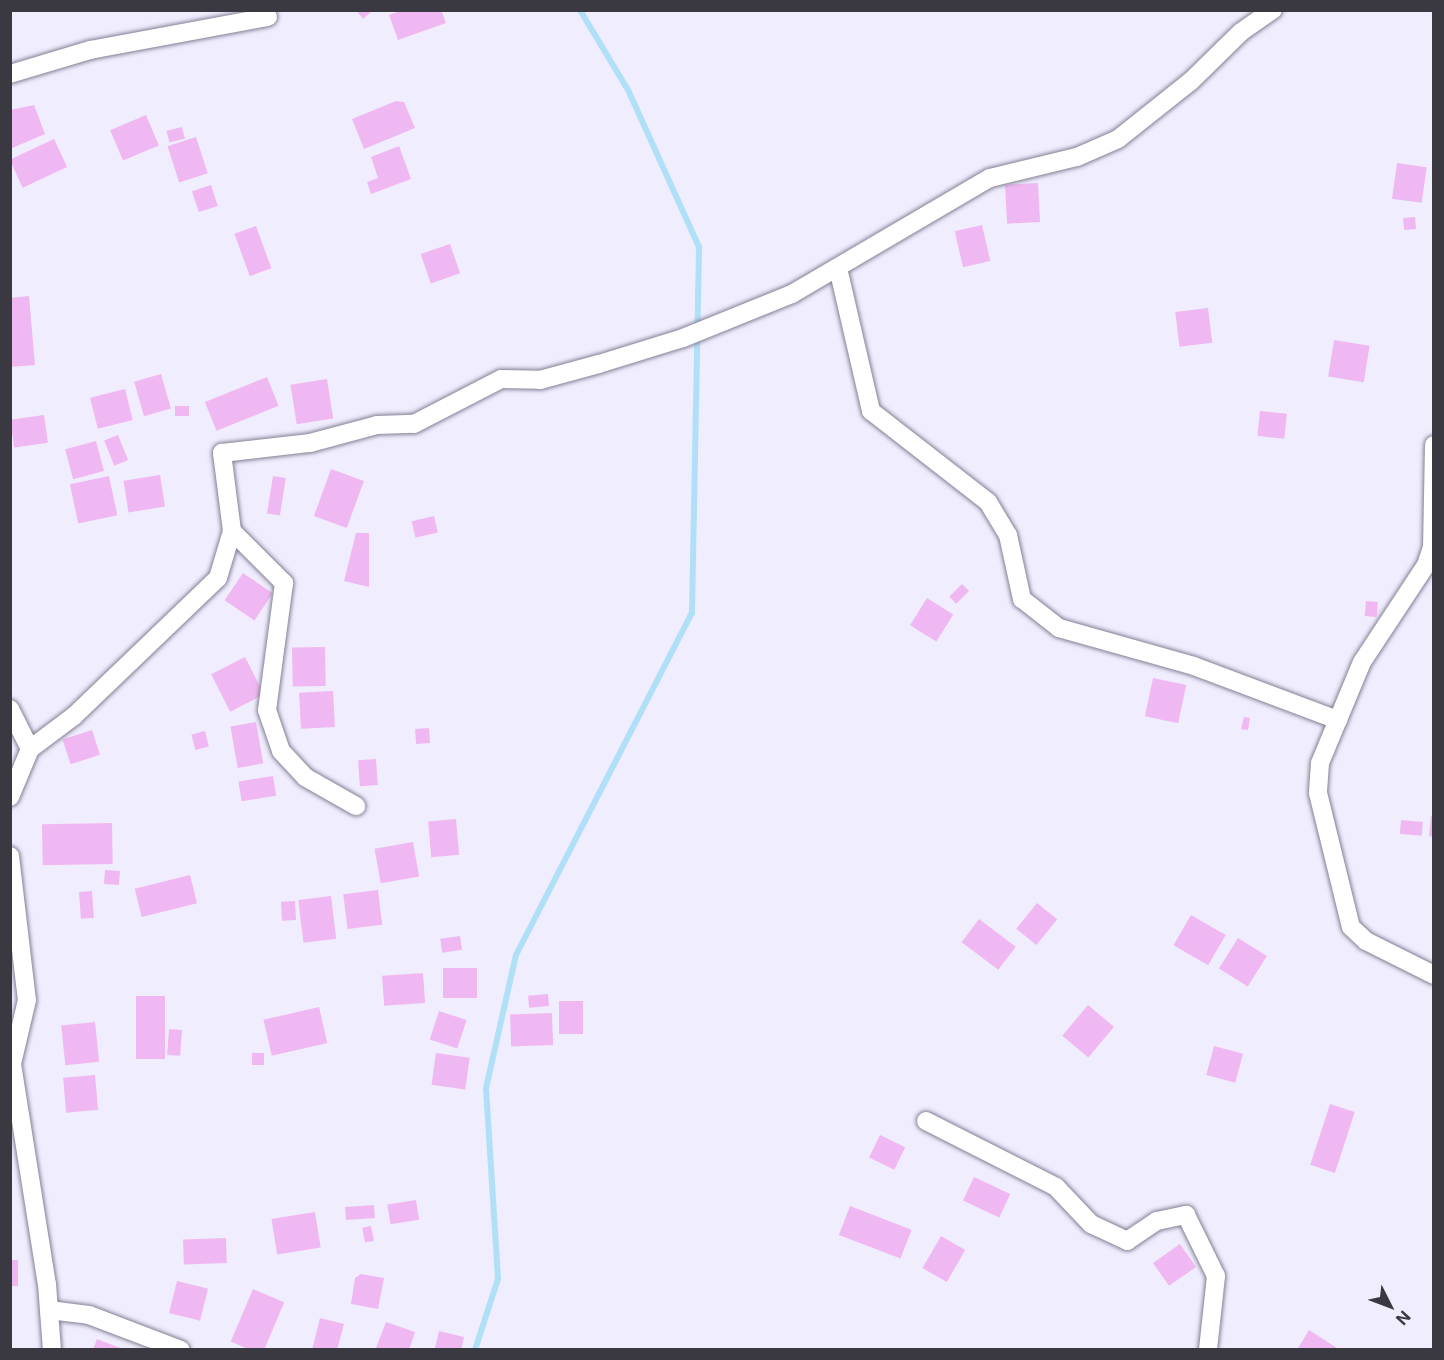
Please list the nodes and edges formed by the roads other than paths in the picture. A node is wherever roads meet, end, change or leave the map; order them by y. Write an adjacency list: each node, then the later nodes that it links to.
1 (1273, 10): 4 (street)
2 (268, 17): 3 (street)
3 (10, 74)
4 (838, 268): 6 (street); 8 (street)
5 (1434, 445): 8 (street)
6 (232, 531): 9 (street); 11 (street)
7 (10, 709): 9 (street)
8 (1338, 720): 13 (street)
9 (30, 749): 10 (street)
10 (10, 797)
11 (356, 806)
12 (10, 856): 15 (street)
13 (1434, 975)
14 (926, 1121): 18 (street)
15 (49, 1310): 16 (street); 17 (street)
16 (52, 1350)
17 (181, 1350)
18 (1208, 1350)

